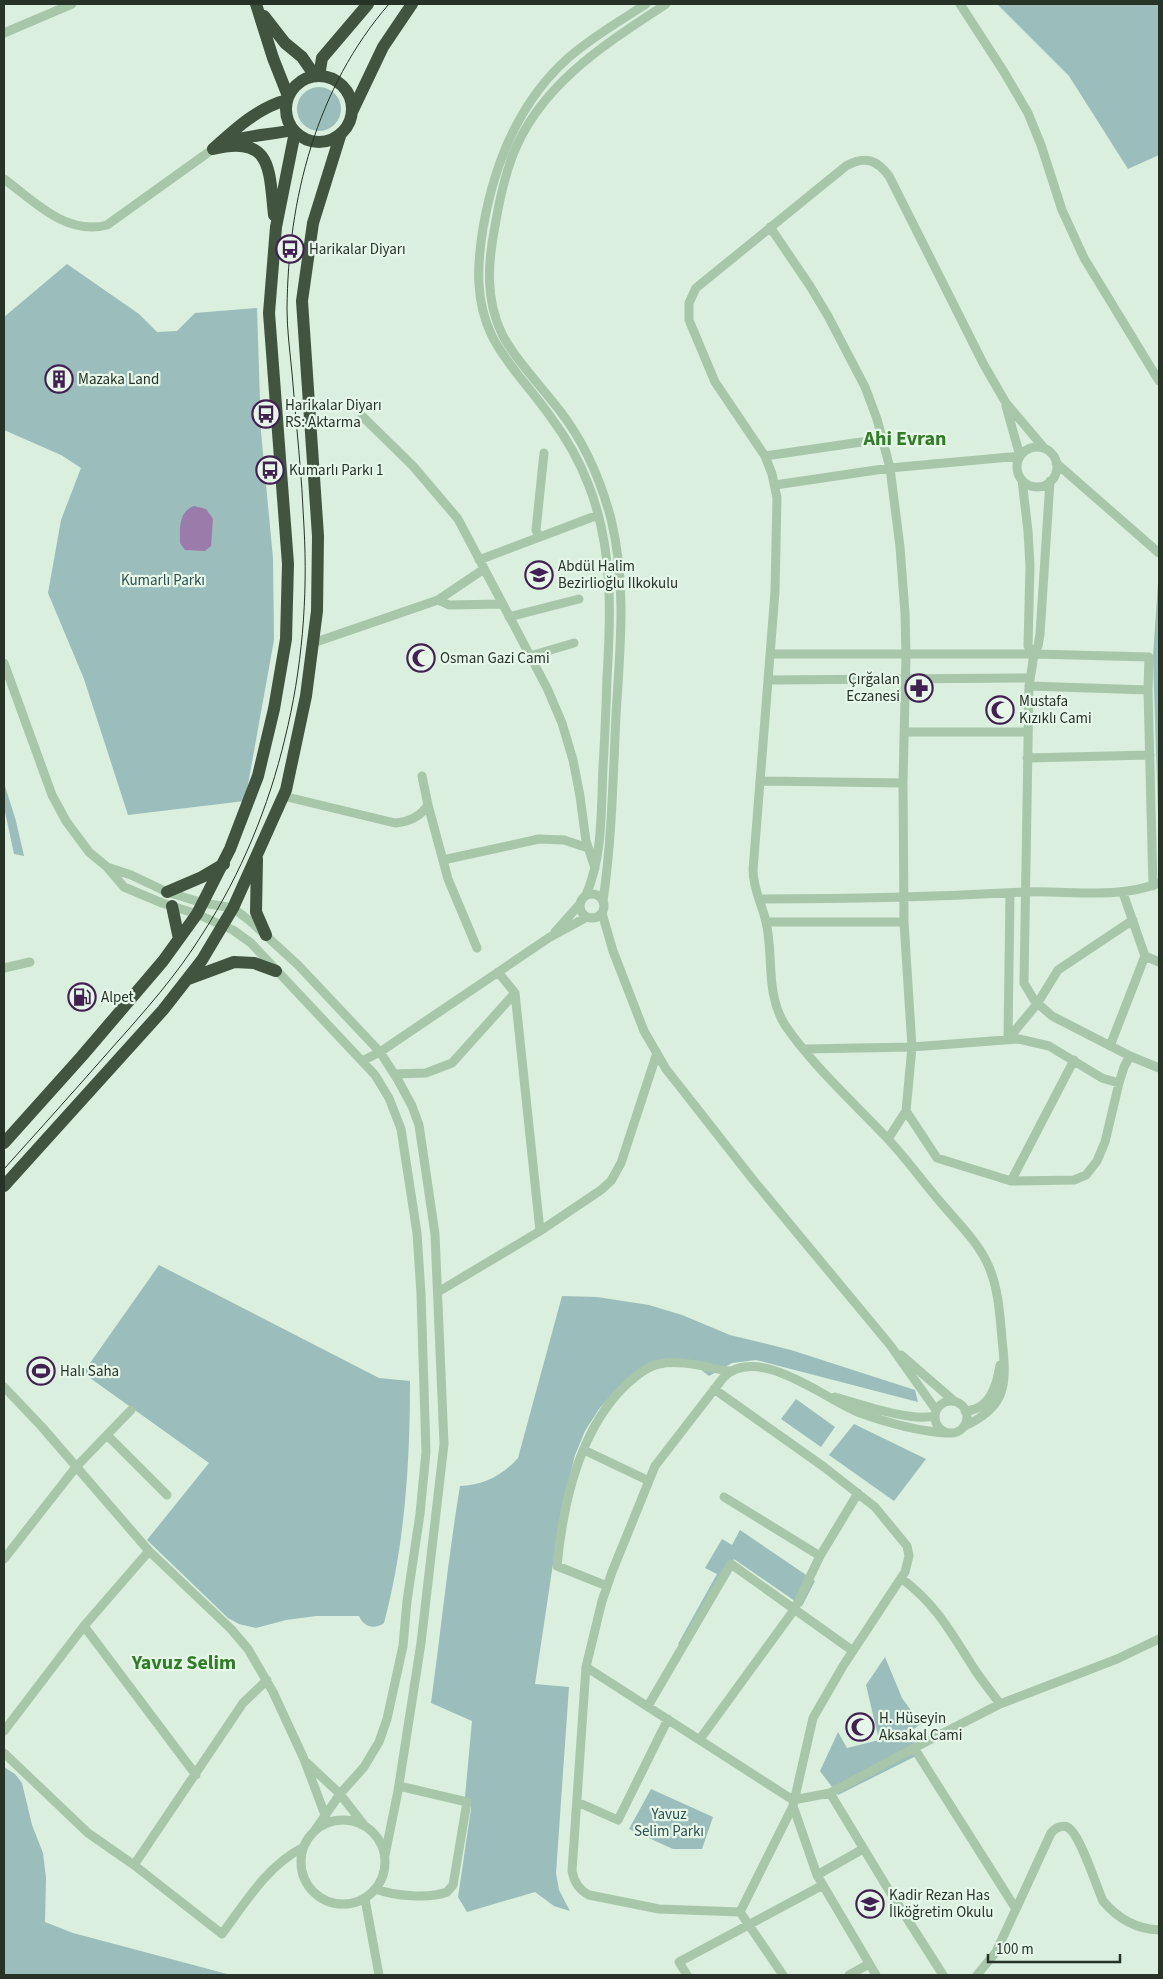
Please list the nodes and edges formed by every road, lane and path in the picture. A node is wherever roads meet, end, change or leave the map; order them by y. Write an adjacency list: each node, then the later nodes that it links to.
1 (72, 4): 8 (street)
2 (257, 4): 9 (highway); 10 (highway)
3 (368, 4): 9 (highway)
4 (412, 4): 11 (highway)
5 (646, 4): 32 (street)
6 (666, 4): 31 (street)
7 (960, 4): 18 (street)
8 (4, 33)
9 (317, 76): 10 (highway); 11 (highway)
10 (288, 98): 12 (highway); 14 (highway)
11 (351, 114): 13 (highway)
12 (294, 131): 13 (highway); 14 (highway); 16 (highway)
13 (341, 133): 42 (highway)
14 (213, 149): 15 (street); 16 (highway)
15 (4, 179)
16 (276, 227): 65 (highway)
17 (770, 227): 19 (street); 21 (street); 24 (street)
18 (1159, 381)
19 (1006, 403): 22 (street); 25 (street)
20 (362, 416): 36 (street)
21 (882, 439): 24 (street); 27 (street)
22 (1044, 448): 25 (street); 26 (street)
23 (544, 453): 34 (street)
24 (765, 456): 30 (street)
25 (1020, 456): 27 (street); 28 (street)
26 (1056, 463): 29 (street); 35 (street)
27 (890, 468): 30 (street); 45 (street)
28 (1022, 480): 29 (street); 46 (street)
29 (1050, 482): 46 (street)
30 (775, 486): 44 (street)
31 (602, 491): 32 (street); 76 (street)
32 (592, 494): 33 (street)
33 (598, 515): 34 (street); 67 (street)
34 (539, 537): 36 (street)
35 (1159, 553)
36 (479, 560): 37 (street)
37 (484, 569): 39 (street); 40 (street)
38 (580, 599): 41 (street)
39 (438, 600): 40 (street); 42 (street)
40 (502, 604): 41 (street)
41 (509, 617): 47 (street)
42 (313, 643): 60 (highway)
43 (574, 644): 47 (street)
44 (771, 654): 45 (street); 50 (street)
45 (906, 654): 46 (street); 49 (street)
46 (1034, 654): 51 (street); 52 (street)
47 (530, 656): 62 (street)
48 (4, 663): 66 (street)
49 (905, 679): 50 (street); 51 (street); 53 (street)
50 (769, 680): 58 (street)
51 (1030, 682): 52 (street); 54 (street)
52 (1148, 690): 55 (street)
53 (904, 732): 54 (street); 59 (street)
54 (1028, 732): 56 (street)
55 (1150, 755): 56 (street); 68 (street)
56 (1027, 758): 70 (street)
57 (422, 776): 61 (street)
58 (760, 781): 59 (street); 75 (street)
59 (903, 783): 74 (street)
60 (283, 796): 61 (street); 63 (highway)
61 (428, 805): 64 (street)
62 (588, 848): 64 (street); 67 (street)
63 (257, 854): 80 (highway); 87 (highway)
64 (443, 860): 90 (street)
65 (224, 864): 69 (highway); 79 (highway)
66 (107, 867): 69 (street); 78 (street)
67 (595, 868): 73 (street)
68 (1156, 885): 71 (street)
69 (167, 892): 79 (street)
70 (1024, 892): 71 (street); 72 (street); 99 (street)
71 (1122, 893): 83 (street)
72 (1010, 894): 74 (street); 100 (street)
73 (586, 895): 76 (street); 77 (street)
74 (904, 899): 75 (street); 85 (street)
75 (759, 900): 84 (street)
76 (603, 901): 81 (street)
77 (580, 904): 82 (street); 88 (street)
78 (172, 906): 79 (street); 89 (highway)
79 (200, 908): 80 (street); 86 (street); 89 (highway)
80 (233, 908): 86 (highway); 87 (street)
81 (602, 913): 82 (street); 105 (street)
82 (588, 917): 88 (street)
83 (1134, 920): 91 (street); 99 (street)
84 (766, 922): 85 (street); 103 (street)
85 (904, 922): 102 (street)
86 (223, 925): 95 (street); 97 (highway)
87 (266, 935): 104 (street)
88 (550, 937): 96 (street)
89 (179, 939): 114 (highway)
90 (477, 948)
91 (1146, 956): 93 (street); 101 (street)
92 (30, 962): 94 (street)
93 (1159, 962)
94 (4, 968)
95 (276, 971): 97 (highway); 108 (street)
96 (498, 972): 98 (street); 104 (street)
97 (188, 979): 116 (highway)
98 (515, 993): 110 (street); 117 (street)
99 (1037, 1004): 100 (street); 101 (street)
100 (1008, 1039): 102 (street); 107 (street)
101 (1110, 1046): 106 (street)
102 (912, 1047): 103 (street); 112 (street)
103 (805, 1049): 113 (street)
104 (380, 1052): 108 (street); 110 (street)
105 (657, 1053): 117 (street); 119 (street)
106 (1130, 1056): 109 (street); 111 (street)
107 (1074, 1060): 111 (street); 115 (street)
108 (362, 1061): 160 (street)
109 (1159, 1068)
110 (394, 1074): 118 (street)
111 (1119, 1084): 115 (street)
112 (906, 1111): 113 (street); 115 (street)
113 (888, 1139): 120 (street)
114 (4, 1143)
115 (1011, 1181)
116 (4, 1186)
117 (540, 1231): 118 (street)
118 (438, 1292): 158 (street)
119 (890, 1345): 125 (street); 128 (street)
120 (1003, 1355): 127 (street); 129 (street)
121 (730, 1371): 123 (street); 124 (street); 132 (street)
122 (4, 1387): 133 (street)
123 (714, 1389): 134 (street); 135 (street)
124 (826, 1395): 128 (street); 130 (street)
125 (954, 1401): 127 (street); 128 (street)
126 (131, 1410): 131 (street)
127 (966, 1411): 129 (street)
128 (935, 1413): 130 (street)
129 (965, 1426): 130 (street)
130 (946, 1433)
131 (107, 1435): 133 (street); 136 (street)
132 (584, 1450): 134 (street); 142 (street)
133 (76, 1467): 138 (street); 140 (street)
134 (649, 1481): 142 (street)
135 (858, 1493): 139 (street); 141 (street)
136 (167, 1494)
137 (724, 1497): 139 (street)
138 (149, 1551): 144 (street); 148 (street)
139 (820, 1556): 143 (street)
140 (4, 1559)
141 (901, 1578): 146 (street); 149 (street)
142 (607, 1586): 147 (street)
143 (794, 1610): 146 (street); 150 (street); 153 (street)
144 (84, 1626): 152 (street); 157 (street)
145 (1159, 1640): 149 (street)
146 (853, 1651): 162 (street)
147 (586, 1667): 150 (street); 161 (street)
148 (267, 1680): 156 (street); 157 (street)
149 (1000, 1704): 154 (street)
150 (648, 1706): 151 (street)
151 (668, 1719): 153 (street); 161 (street)
152 (4, 1731)
153 (700, 1740): 162 (street)
154 (914, 1748): 159 (street); 173 (street)
155 (4, 1753): 168 (street)
156 (304, 1759): 160 (street); 163 (street)
157 (196, 1775): 168 (street)
158 (399, 1786): 167 (street); 171 (street)
159 (830, 1793): 162 (street); 166 (street)
160 (340, 1794): 163 (street); 164 (street)
161 (577, 1802): 174 (street)
162 (793, 1803): 169 (street); 174 (street)
163 (326, 1819): 164 (street); 165 (street)
164 (364, 1825): 167 (street)
165 (302, 1848): 168 (street); 172 (street)
166 (863, 1849): 169 (street); 183 (street)
167 (385, 1854): 171 (street)
168 (134, 1865)
169 (817, 1874): 170 (street)
170 (823, 1885): 175 (street); 177 (street)
171 (376, 1889): 172 (street)
172 (364, 1899): 178 (street)
173 (1016, 1909): 176 (street); 184 (street)
174 (740, 1912): 175 (street)
175 (749, 1924): 179 (street); 180 (street)
176 (1159, 1930)
177 (869, 1964): 181 (street); 182 (street)
178 (379, 1975)
179 (687, 1975)
180 (783, 1975)
181 (849, 1975)
182 (876, 1975)
183 (943, 1975)
184 (977, 1975)

